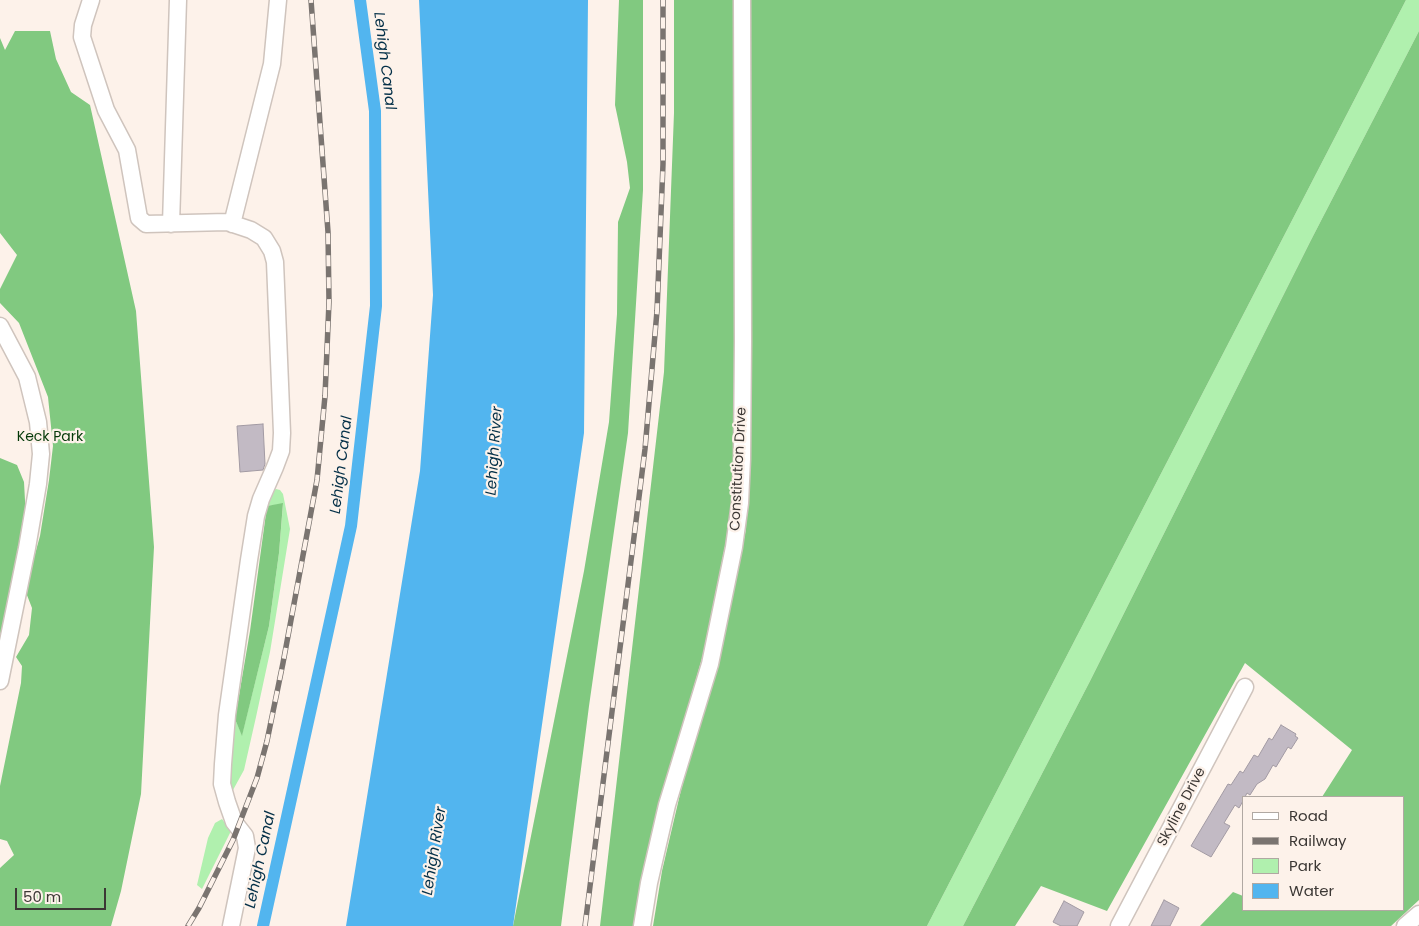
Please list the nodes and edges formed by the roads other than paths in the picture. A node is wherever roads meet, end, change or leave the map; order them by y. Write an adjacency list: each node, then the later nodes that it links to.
1 (91, 0): 5 (street)
2 (178, 0): 5 (street)
3 (278, 0): 6 (street)
4 (742, 0): 12 (street, Constitution Drive)
5 (171, 224): 6 (street)
6 (232, 224): 11 (street)
7 (0, 326): 8 (street)
8 (0, 681)
9 (1245, 687): 13 (street, Skyline Drive)
10 (1419, 914): 14 (street)
11 (231, 926)
12 (642, 926)
13 (1119, 926)
14 (1405, 926)

